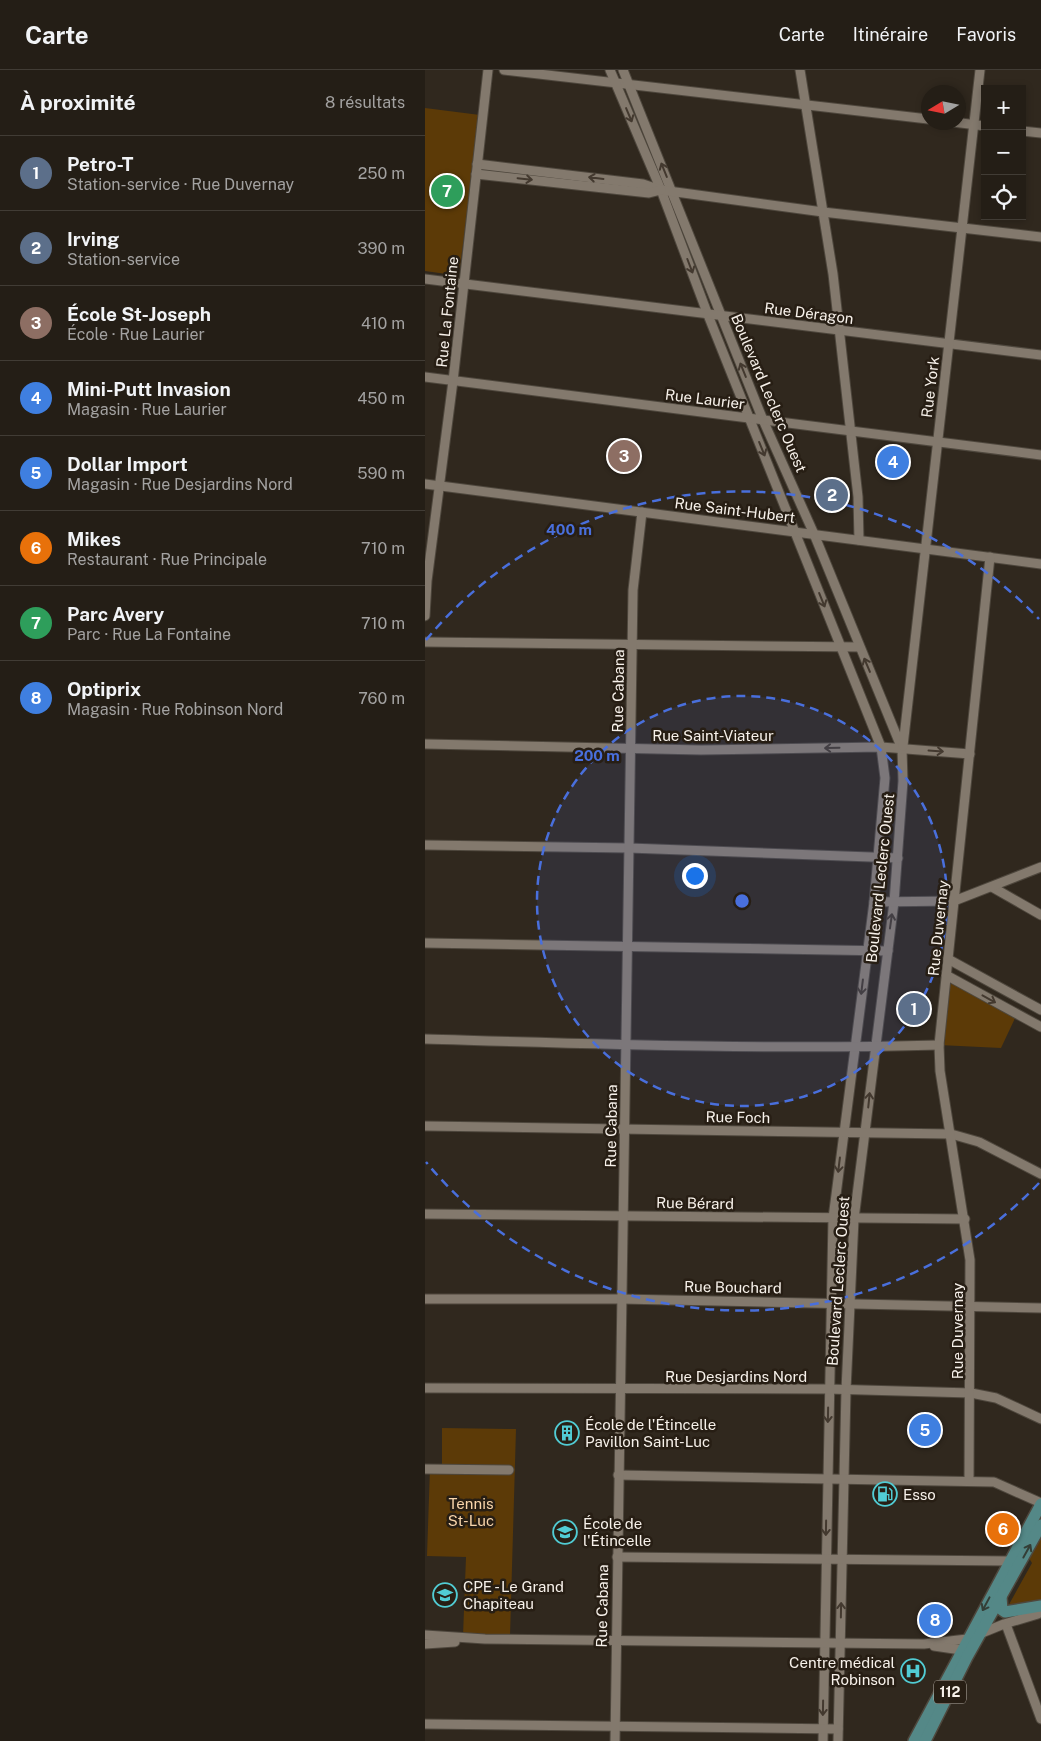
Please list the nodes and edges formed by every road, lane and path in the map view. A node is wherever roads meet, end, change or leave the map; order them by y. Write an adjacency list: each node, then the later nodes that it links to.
1 (488, 70): 16 (street, Rue La Fontaine)
2 (504, 70): 7 (street)
3 (610, 70): 7 (street, Boulevard Leclerc Ouest)
4 (623, 70): 8 (street, Boulevard Leclerc Ouest)
5 (800, 70): 9 (street)
6 (980, 70): 12 (street, Rue York)
7 (616, 84): 8 (street); 18 (street, Boulevard Leclerc Ouest, one-way to 18)
8 (629, 85): 9 (street); 19 (street, Boulevard Leclerc Ouest, one-way to 8)
9 (805, 104): 10 (street); 20 (street)
10 (921, 118)
11 (966, 124): 12 (street)
12 (974, 125): 13 (street); 21 (street, Rue York)
13 (981, 126)
14 (1026, 131): 15 (street)
15 (1041, 133)
16 (477, 164): 17 (street, Rue La Fontaine); 18 (street, one-way to 16)
17 (476, 174): 18 (street, one-way to 18); 24 (street, Rue La Fontaine)
18 (661, 190): 19 (street); 25 (street, Boulevard Leclerc Ouest, one-way to 25)
19 (672, 191): 20 (street); 26 (street, Boulevard Leclerc Ouest)
20 (823, 212): 21 (street); 27 (street)
21 (962, 227): 22 (street); 28 (street, Rue York)
22 (1041, 237)
23 (425, 279): 24 (street, Rue Déragon)
24 (464, 285): 25 (street, Rue Déragon); 31 (street, Rue La Fontaine)
25 (708, 315): 26 (street, Rue Déragon); 32 (street, Boulevard Leclerc Ouest)
26 (722, 316): 27 (street, Rue Déragon); 33 (street, Boulevard Leclerc Ouest, one-way to 26)
27 (840, 331): 28 (street, Rue Déragon); 34 (street)
28 (948, 344): 29 (street, Rue Déragon); 35 (street, Rue York)
29 (1041, 355)
30 (425, 377): 31 (street, Rue Laurier)
31 (453, 381): 32 (street, Rue Laurier); 38 (street, Rue La Fontaine)
32 (750, 418): 33 (street, Rue Laurier); 40 (street, Boulevard Leclerc Ouest, one-way to 40)
33 (763, 420): 34 (street, Rue Laurier); 41 (street, Boulevard Leclerc Ouest)
34 (851, 431): 35 (street, Rue Laurier); 42 (street)
35 (937, 442): 36 (street, Rue Laurier); 43 (street, Rue York)
36 (1041, 455)
37 (425, 484): 38 (street, Rue Saint-Hubert)
38 (439, 486): 39 (street, Rue Saint-Hubert); 46 (street, Rue La Fontaine)
39 (642, 512): 40 (street, Rue Saint-Hubert); 49 (street, Rue Cabana)
40 (794, 532): 41 (street, Rue Saint-Hubert); 50 (street, Boulevard Leclerc Ouest, one-way to 50)
41 (814, 534): 42 (street, Rue Saint-Hubert); 51 (street, Boulevard Leclerc Ouest)
42 (859, 540): 43 (street, Rue Saint-Hubert)
43 (925, 548): 44 (street, Rue Saint-Hubert); 52 (street, Rue York)
44 (990, 557): 45 (street, Rue Saint-Hubert); 58 (street, Rue Duvernay)
45 (1041, 564)
46 (426, 581): 47 (street, Rue La Fontaine)
47 (425, 616)
48 (425, 642): 49 (street)
49 (633, 644): 50 (street); 56 (street, Rue Cabana)
50 (841, 646): 51 (street); 55 (street, Boulevard Leclerc Ouest)
51 (859, 647): 53 (street, Boulevard Leclerc Ouest, one-way to 51)
52 (906, 706): 53 (street); 57 (street, Rue York)
53 (886, 710): 57 (street, Boulevard Leclerc Ouest)
54 (425, 744): 56 (street, Rue Saint-Viateur)
55 (881, 747): 56 (street, Rue Saint-Viateur, one-way to 56); 57 (street, Rue Saint-Viateur); 61 (street, Boulevard Leclerc Ouest)
56 (631, 749): 60 (street, Rue Cabana)
57 (902, 749): 58 (street, Rue Saint-Viateur, one-way to 58); 62 (street, Boulevard Leclerc Ouest)
58 (970, 754): 65 (street, Rue Duvernay)
59 (425, 845): 60 (street)
60 (629, 848): 61 (street); 70 (street, Rue Cabana)
61 (879, 857): 62 (street); 66 (street, Boulevard Leclerc Ouest)
62 (898, 858): 67 (street, Boulevard Leclerc Ouest)
63 (1041, 867): 64 (street)
64 (992, 887): 65 (street); 68 (street)
65 (954, 901): 67 (street); 73 (street, Rue Duvernay)
66 (874, 902): 67 (street); 71 (street, Boulevard Leclerc Ouest)
67 (894, 902): 72 (street, Boulevard Leclerc Ouest, one-way to 67)
68 (1041, 915)
69 (425, 943): 70 (street)
70 (628, 945): 71 (street); 80 (street, Rue Cabana)
71 (867, 950): 72 (street); 82 (street, Boulevard Leclerc Ouest, one-way to 82)
72 (887, 951): 83 (street, Boulevard Leclerc Ouest)
73 (948, 960): 74 (street, Rue Duvernay); 75 (street)
74 (946, 975): 76 (street, one-way to 76); 81 (street, Rue Duvernay)
75 (1014, 996): 76 (street); 77 (street)
76 (1007, 1008): 78 (street)
77 (1041, 1010)
78 (1041, 1027)
79 (425, 1039): 80 (street)
80 (626, 1045): 82 (street); 85 (street, Rue Cabana)
81 (939, 1045): 83 (street); 88 (street, Rue Duvernay)
82 (855, 1047): 83 (street); 86 (street, Boulevard Leclerc Ouest)
83 (875, 1047): 87 (street, Boulevard Leclerc Ouest, one-way to 83)
84 (425, 1126): 85 (street, Rue Foch)
85 (624, 1129): 86 (street, Rue Foch); 91 (street, Rue Cabana)
86 (843, 1133): 87 (street, Rue Foch); 92 (street, Boulevard Leclerc Ouest, one-way to 92)
87 (865, 1134): 88 (street, Rue Foch); 93 (street, Boulevard Leclerc Ouest)
88 (951, 1134): 89 (street, Rue Foch); 94 (street, Rue Duvernay)
89 (1041, 1174)
90 (425, 1214): 91 (street, Rue Bérard)
91 (623, 1216): 92 (street, Rue Bérard); 96 (street, Rue Cabana)
92 (833, 1218): 93 (street, Rue Bérard); 97 (street, Boulevard Leclerc Ouest)
93 (854, 1219): 94 (street, Rue Bérard); 98 (street, Boulevard Leclerc Ouest)
94 (965, 1219): 99 (street, Rue Duvernay)
95 (425, 1299): 96 (street, Rue Bouchard)
96 (621, 1299): 97 (street, Rue Bouchard); 103 (street, Rue Cabana)
97 (830, 1303): 98 (street, Rue Bouchard); 102 (street, Boulevard Leclerc Ouest)
98 (849, 1304): 99 (street, Rue Bouchard); 104 (street, Boulevard Leclerc Ouest)
99 (971, 1306): 100 (street, Rue Bouchard); 105 (street, Rue Duvernay)
100 (1041, 1308)
101 (425, 1388): 103 (street, Rue Desjardins Nord)
102 (828, 1389): 103 (street, Rue Desjardins Nord); 104 (street, Rue Desjardins Nord); 110 (street, Boulevard Leclerc Ouest, one-way to 110)
103 (620, 1390): 109 (street, Rue Cabana)
104 (845, 1390): 105 (street, Rue Desjardins Nord); 111 (street, Boulevard Leclerc Ouest)
105 (971, 1393): 106 (street, Rue Desjardins Nord); 112 (street, Rue Duvernay)
106 (1041, 1419)
107 (425, 1469): 108 (street)
108 (509, 1470)
109 (618, 1475): 110 (street); 115 (street, Rue Cabana)
110 (827, 1480): 111 (street); 116 (street, Boulevard Leclerc Ouest, one-way to 116)
111 (844, 1480): 112 (street); 117 (street, Boulevard Leclerc Ouest)
112 (969, 1480): 113 (street)
113 (1041, 1503): 118 (main road, 112)
114 (1041, 1525): 119 (main road, 112, one-way to 114)
115 (617, 1556): 116 (street); 125 (street, Rue Cabana)
116 (825, 1559): 117 (street); 126 (street, Boulevard Leclerc Ouest)
117 (842, 1559): 118 (street); 127 (street, Boulevard Leclerc Ouest, one-way to 117)
118 (1009, 1561): 124 (main road, 112, one-way to 124)
119 (1001, 1597): 120 (main road); 124 (main road, 112)
120 (1040, 1611): 121 (street); 124 (street)
121 (1007, 1627): 124 (street); 131 (street)
122 (425, 1635): 123 (street)
123 (485, 1639): 125 (street); 128 (street)
124 (974, 1639): 129 (street); 130 (main road, 112); 140 (main road, 112)
125 (615, 1641): 126 (street); 133 (street, Rue Cabana)
126 (824, 1643): 127 (street); 134 (street, Boulevard Leclerc Ouest, one-way to 134)
127 (840, 1643): 129 (street); 135 (street, Boulevard Leclerc Ouest)
128 (425, 1644)
129 (924, 1644): 130 (street)
130 (961, 1650): 139 (main road, 112)
131 (1041, 1719)
132 (425, 1724): 133 (street)
133 (615, 1726): 134 (street); 136 (street, Rue Cabana)
134 (823, 1728): 135 (street); 137 (street, Boulevard Leclerc Ouest)
135 (838, 1729): 138 (street, Boulevard Leclerc Ouest)
136 (615, 1741)
137 (823, 1741)
138 (839, 1741)
139 (914, 1741)
140 (925, 1741)

